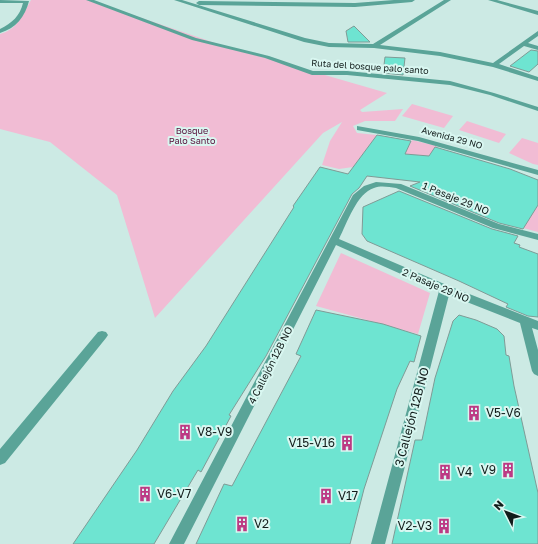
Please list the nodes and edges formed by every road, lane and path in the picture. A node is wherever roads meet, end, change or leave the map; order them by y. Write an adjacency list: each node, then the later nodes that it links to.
1 (89, 0): 19 (street, Ruta del bosque palo santo)
2 (177, 0): 9 (street)
3 (308, 0): 10 (street)
4 (412, 0): 10 (street)
5 (448, 0): 15 (street)
6 (491, 0): 11 (street)
7 (0, 1): 8 (street)
8 (26, 1): 12 (street)
9 (188, 3): 10 (street); 15 (street)
10 (327, 5)
11 (538, 13)
12 (0, 30)
13 (538, 33): 14 (street)
14 (524, 44): 16 (street); 17 (street)
15 (374, 46): 17 (street)
16 (538, 48)
17 (494, 65): 18 (street)
18 (538, 79)
19 (538, 109)
20 (360, 128): 21 (street, Avenida 29 NO)
21 (538, 173)
22 (365, 187): 23 (street, 1 Pasaje 29 NO); 24 (street, 4 Callejón 12B NO)
23 (538, 237)
24 (335, 241): 25 (street, 2 Pasaje 29 NO); 31 (street, 4 Callejón 12B NO)
25 (445, 289): 26 (street, 2 Pasaje 29 NO); 32 (street, 3 Callejón 12B NO)
26 (525, 322): 27 (street, 2 Pasaje 29 NO); 29 (street)
27 (538, 326)
28 (102, 336): 30 (street)
29 (538, 372)
30 (0, 459)
31 (176, 544)
32 (378, 544)

